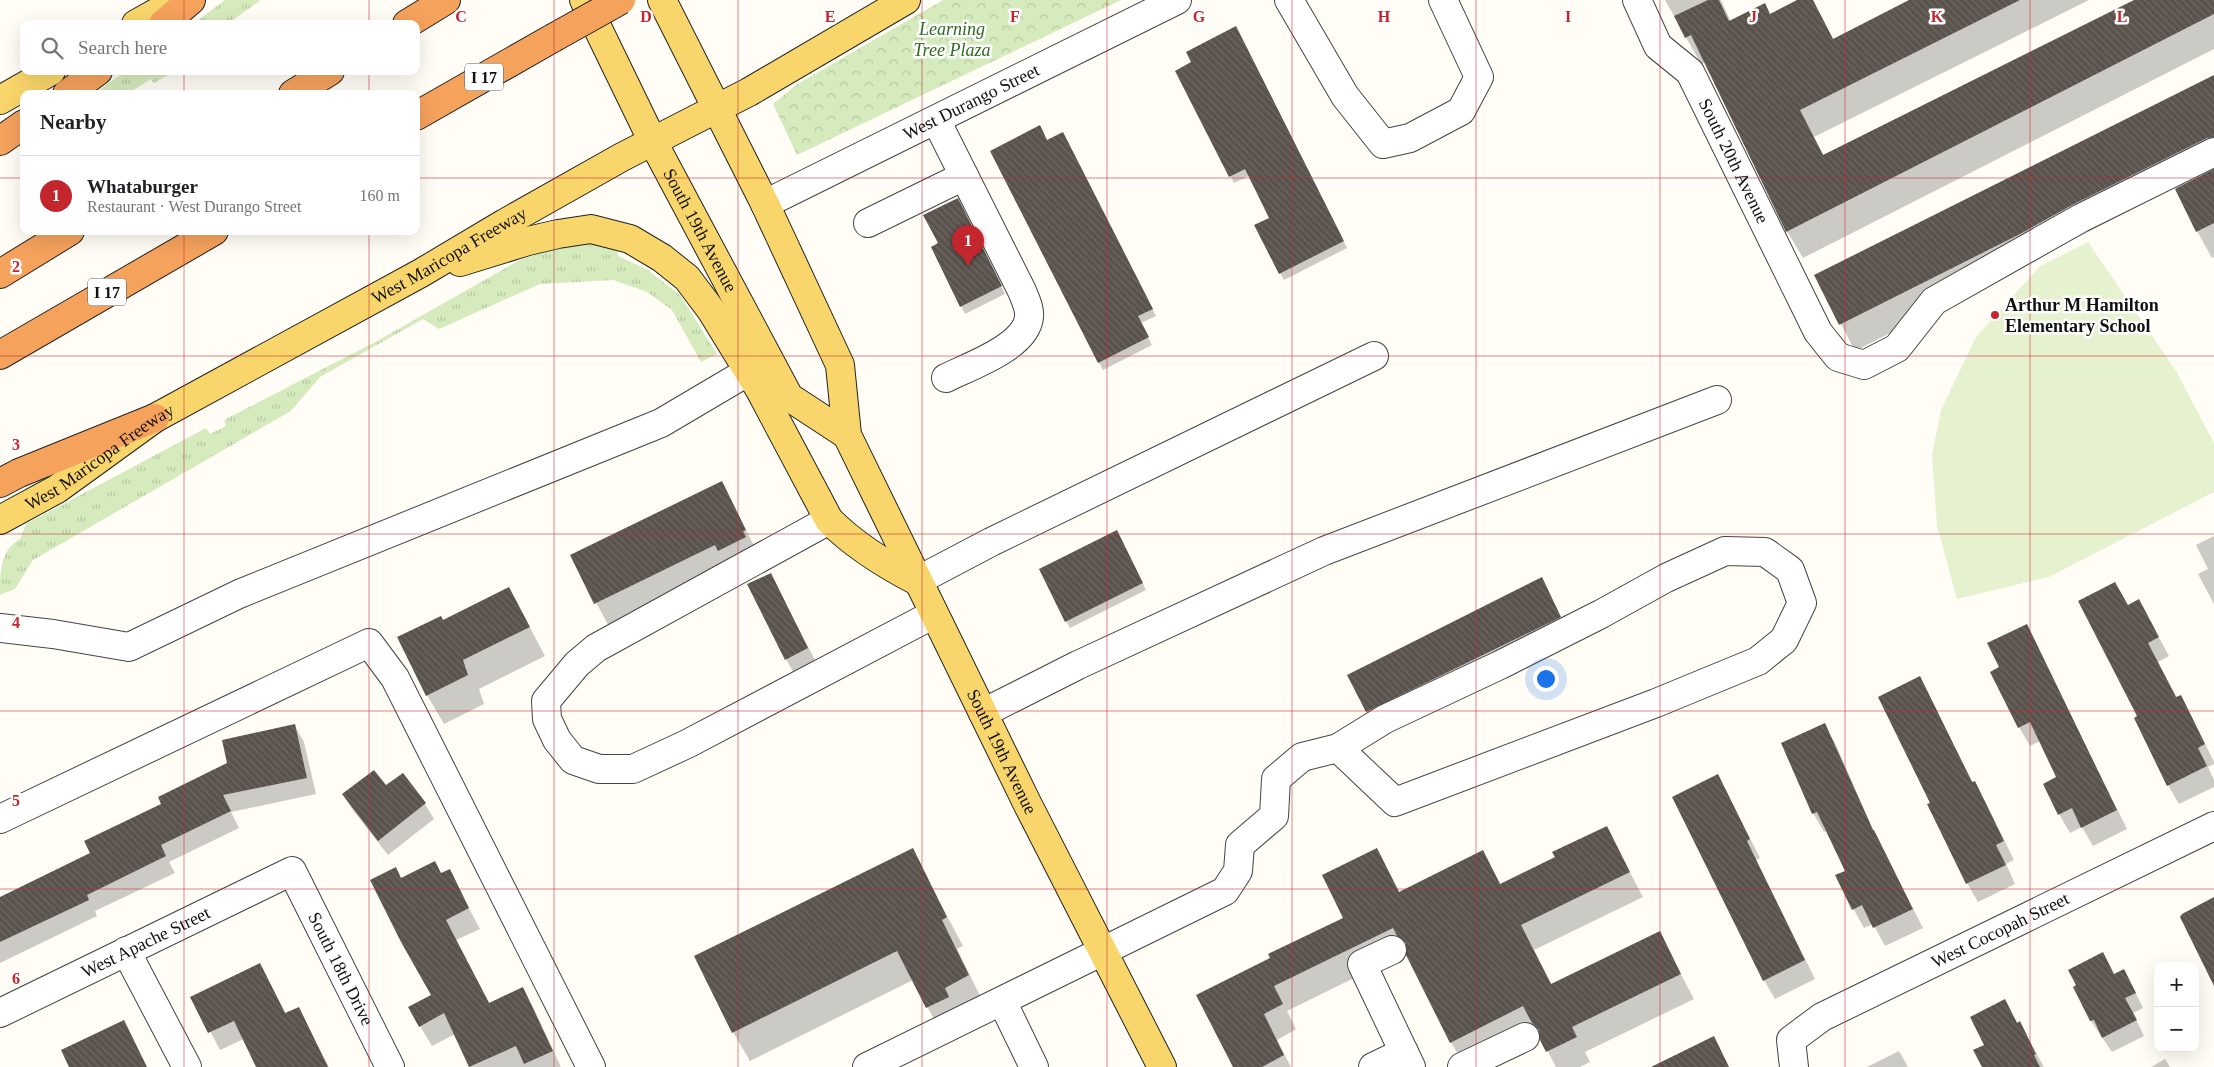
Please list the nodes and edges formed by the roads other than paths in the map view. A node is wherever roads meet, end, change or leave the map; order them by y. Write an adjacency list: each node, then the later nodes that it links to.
1 (179, 0): 12 (main road)
2 (191, 0): 13 (highway)
3 (446, 0): 14 (highway)
4 (584, 0): 26 (main road, South 19th Avenue)
5 (621, 0): 22 (highway, I 17, bridge)
6 (662, 0): 21 (main road, South 19th Avenue)
7 (906, 0): 21 (main road, West Maricopa Freeway)
8 (1177, 0): 23 (street, West Durango Street)
9 (1289, 0): 10 (street)
10 (1443, 0)
11 (1637, 0): 27 (street, South 20th Avenue)
12 (143, 20)
13 (168, 20)
14 (414, 20)
15 (44, 75): 20 (main road)
16 (93, 75): 18 (highway)
17 (324, 75): 19 (highway)
18 (72, 90)
19 (299, 90)
20 (0, 100)
21 (716, 109): 26 (main road, West Maricopa Freeway); 29 (main road, South 19th Avenue)
22 (420, 114)
23 (936, 120): 28 (street); 29 (street, West Durango Street)
24 (20, 127): 25 (highway)
25 (0, 141)
26 (653, 142): 34 (main road, West Maricopa Freeway); 41 (main road, South 19th Avenue)
27 (2214, 152)
28 (964, 176): 30 (street); 38 (street)
29 (765, 204): 41 (main road, South 19th Avenue)
30 (868, 223)
31 (63, 235): 33 (highway)
32 (207, 235): 35 (highway, I 17)
33 (0, 274)
34 (421, 274): 37 (main road); 40 (main road, West Maricopa Freeway)
35 (0, 355)
36 (1374, 356): 45 (street)
37 (749, 372): 44 (main road); 47 (street)
38 (946, 378)
39 (1718, 400): 48 (street)
40 (155, 418): 42 (highway); 43 (main road, West Maricopa Freeway)
41 (846, 435): 45 (main road, South 19th Avenue)
42 (0, 483)
43 (0, 520)
44 (829, 520): 45 (main road); 46 (street)
45 (917, 581): 46 (main road, South 19th Avenue)
46 (934, 614): 48 (main road, South 19th Avenue)
47 (0, 628)
48 (983, 713): 55 (main road, South 19th Avenue)
49 (1338, 748): 49 (street); 55 (street)
50 (0, 819): 62 (street)
51 (2214, 826): 68 (street, West Cocopah Street)
52 (292, 871): 54 (street, West Apache Street); 61 (street, South 18th Drive)
53 (1392, 950): 59 (street)
54 (126, 951): 57 (street, West Apache Street); 60 (street)
55 (1103, 951): 56 (street); 65 (main road, South 19th Avenue)
56 (1002, 1001): 63 (street); 64 (street)
57 (0, 1013)
58 (1525, 1037): 67 (street)
59 (1408, 1060): 66 (street)
60 (187, 1067)
61 (390, 1067)
62 (591, 1067)
63 (867, 1067)
64 (1034, 1067)
65 (1162, 1067)
66 (1373, 1067)
67 (1462, 1067)
68 (1794, 1067)

